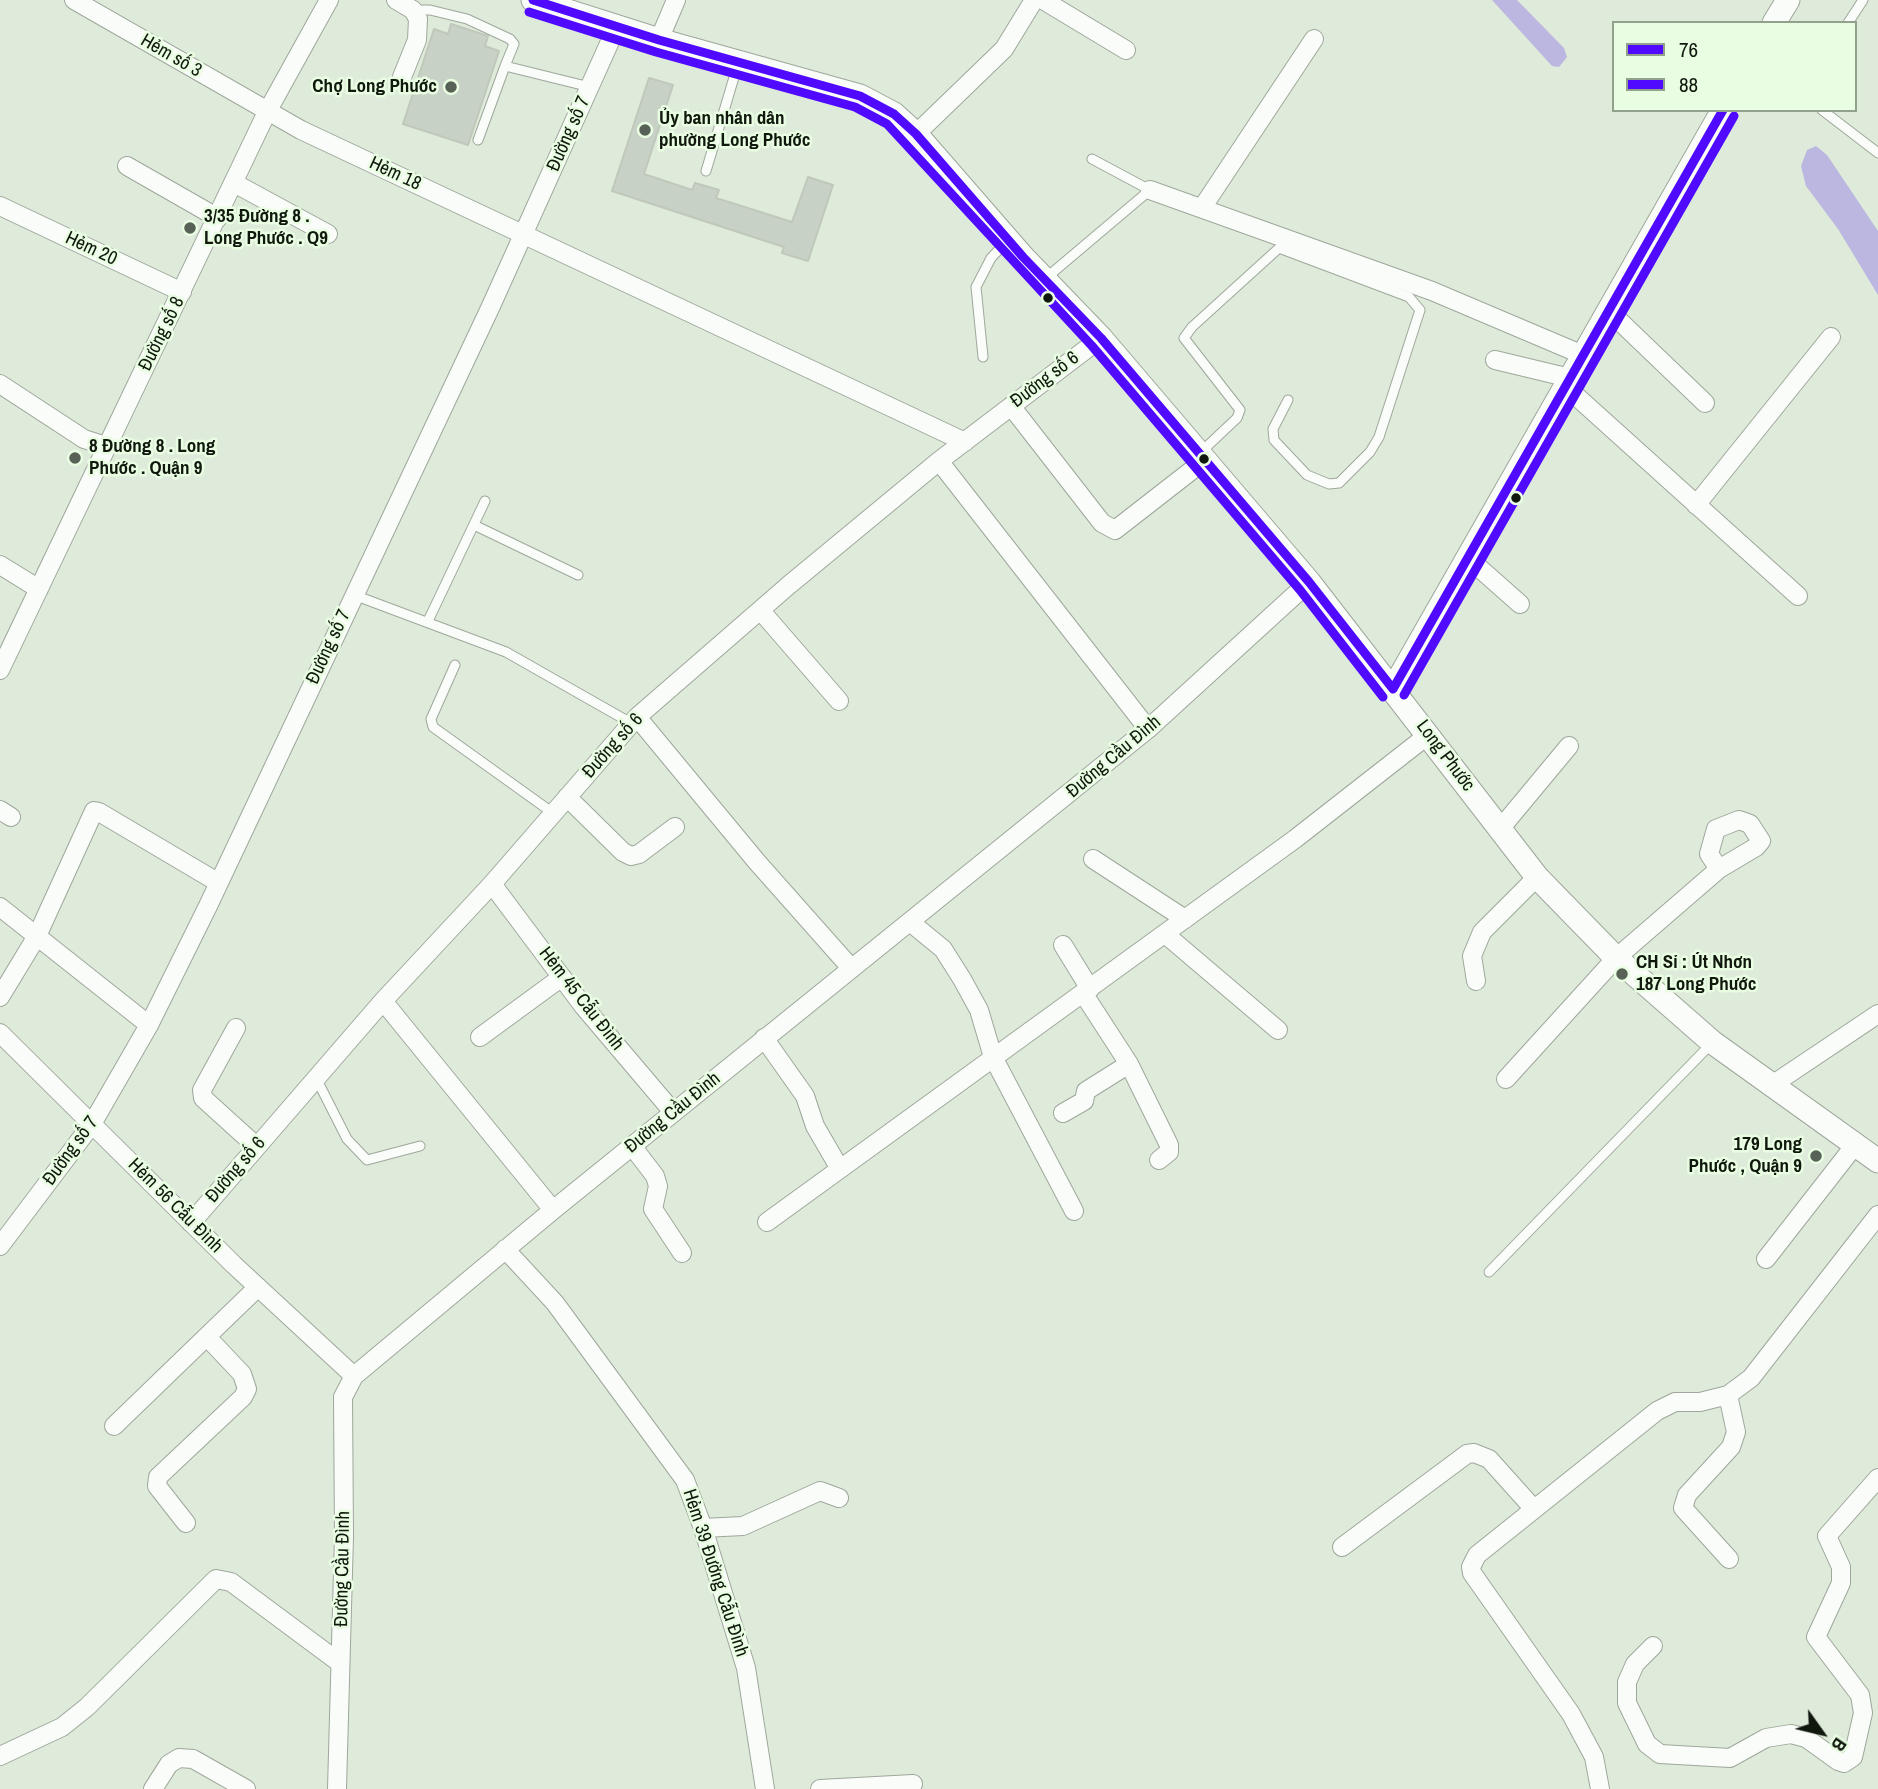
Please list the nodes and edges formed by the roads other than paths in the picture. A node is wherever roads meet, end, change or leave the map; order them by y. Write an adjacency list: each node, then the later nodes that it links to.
1 (74, 0): 21 (street, Hẻm số 3)
2 (329, 0): 21 (street, Đường số 8)
3 (396, 0): 10 (street)
4 (533, 0): 13 (street, Long Phước)
5 (676, 0): 15 (street)
6 (1034, 0): 24 (street)
7 (1043, 0): 16 (street)
8 (1788, 0): 11 (street)
9 (1863, 0): 12 (lane)
10 (413, 10): 18 (lane); 19 (street)
11 (1775, 21)
12 (1848, 21)
13 (617, 26): 15 (street, Long Phước); 20 (street, Đường số 7)
14 (1314, 39): 33 (street)
15 (659, 40): 17 (street, Long Phước)
16 (1126, 50)
17 (738, 62): 24 (street, Long Phước); 29 (lane)
18 (505, 66): 20 (lane); 25 (lane)
19 (402, 77)
20 (590, 87): 35 (street, Đường số 7)
21 (267, 112): 30 (street, Đường số 8); 35 (street, Hẻm 18)
22 (1722, 112): 40 (street)
23 (1825, 112): 26 (lane)
24 (916, 134): 37 (street, Long Phước)
25 (478, 140)
26 (1878, 153)
27 (1092, 159): 31 (lane)
28 (127, 166): 34 (street)
29 (706, 171)
30 (234, 183): 34 (street, Đường số 8); 36 (street)
31 (1150, 190): 33 (street); 38 (lane)
32 (0, 206): 39 (street, Hẻm 20)
33 (1202, 208): 43 (street)
34 (218, 218): 39 (street, Đường số 8)
35 (525, 233): 51 (street, Hẻm 18); 63 (street, Đường số 7)
36 (328, 234)
37 (1009, 240): 38 (street, Long Phước); 44 (lane)
38 (1045, 279): 42 (street, Long Phước)
39 (182, 292): 52 (street, Đường số 8)
40 (1608, 310): 43 (street); 49 (street)
41 (1831, 337): 56 (street)
42 (1101, 338): 50 (street, Đường số 6); 53 (street, Long Phước)
43 (1583, 355): 46 (street)
44 (983, 356)
45 (1495, 360): 46 (street)
46 (1567, 382): 56 (street); 58 (street)
47 (0, 384): 52 (street)
48 (1288, 400): 53 (lane)
49 (1704, 403)
50 (1011, 406): 51 (street, Đường số 6); 53 (street)
51 (965, 442): 54 (street, Đường số 6)
52 (106, 446): 62 (street, Đường số 8)
53 (1202, 456): 61 (street, Long Phước)
54 (939, 461): 66 (street, Đường số 6); 74 (street)
55 (485, 501): 57 (lane)
56 (1696, 505): 64 (street)
57 (474, 525): 60 (lane); 67 (lane)
58 (1468, 558): 65 (street); 71 (street)
59 (0, 565): 62 (street)
60 (578, 575)
61 (1309, 582): 71 (street, Long Phước); 74 (street, Đường Cầu Đình)
62 (39, 589): 68 (street, Đường số 8)
63 (353, 595): 67 (lane); 84 (street, Đường số 7)
64 (1798, 596)
65 (1520, 604)
66 (761, 611): 72 (street); 73 (street, Đường số 6)
67 (428, 621): 73 (lane)
68 (6, 646): 70 (street, Đường số 8)
69 (455, 665): 78 (lane)
70 (0, 670)
71 (1393, 689): 75 (street, Long Phước)
72 (839, 701)
73 (634, 720): 77 (street, Đường số 6); 93 (street)
74 (1148, 729): 88 (street, Đường Cầu Đình)
75 (1428, 735): 80 (street, Long Phước); 87 (street)
76 (1569, 746): 80 (street)
77 (567, 797): 78 (street, Đường số 6); 79 (street)
78 (553, 813): 85 (street, Đường số 6)
79 (675, 827)
80 (1500, 829): 83 (street, Long Phước)
81 (1093, 859): 87 (street)
82 (1719, 869): 92 (street)
83 (1537, 877): 92 (street, Long Phước); 95 (street)
84 (219, 883): 90 (street); 100 (street, Đường số 7)
85 (492, 884): 94 (street, Hẻm 45 Cẫu Đình); 98 (street, Đường số 6)
86 (0, 907): 90 (street)
87 (1185, 919): 89 (street)
88 (909, 922): 93 (street, Đường Cầu Đình); 107 (street)
89 (1165, 934): 96 (street); 102 (street)
90 (37, 936): 97 (street); 100 (street)
91 (1063, 946): 96 (street)
92 (1616, 958): 106 (street, Long Phước); 110 (street)
93 (851, 968): 105 (street, Đường Cầu Đình)
94 (562, 978): 104 (street); 112 (street, Hẻm 45 Cẫu Đình)
95 (1476, 981)
96 (1086, 991): 107 (street); 108 (street)
97 (0, 997)
98 (383, 1002): 109 (street, Đường số 6); 122 (street)
99 (1878, 1014): 111 (street)
100 (149, 1025): 114 (street, Đường số 7)
101 (236, 1028): 116 (street)
102 (1278, 1030)
103 (0, 1032): 114 (street, Hẻm 56 Cẫu Đình)
104 (480, 1037)
105 (764, 1038): 112 (street, Đường Cầu Đình); 121 (street)
106 (1712, 1042): 111 (street, Long Phước); 131 (lane)
107 (993, 1058): 121 (street); 123 (street)
108 (1129, 1064): 113 (street); 119 (street)
109 (316, 1078): 116 (street, Đường số 6); 117 (lane)
110 (1506, 1079)
111 (1772, 1085): 115 (street, Long Phước)
112 (673, 1112): 118 (street, Đường Cầu Đình)
113 (1063, 1113)
114 (92, 1124): 126 (street, Hẻm 56 Cẫu Đình); 127 (street, Đường số 7)
115 (1855, 1145): 120 (street, Long Phước); 130 (street)
116 (256, 1146): 126 (street, Đường số 6)
117 (420, 1146)
118 (632, 1146): 122 (street, Đường Cầu Đình); 129 (street)
119 (1159, 1160)
120 (1878, 1161)
121 (840, 1169): 125 (street)
122 (553, 1210): 128 (street, Đường Cầu Đình)
123 (1074, 1211)
124 (1878, 1215): 135 (street)
125 (767, 1222)
126 (191, 1223): 132 (street, Hẻm 56 Cẫu Đình)
127 (0, 1246)
128 (505, 1249): 134 (street, Đường Cầu Đình); 141 (street, Hẻm 39 Đường Cẫu Đình)
129 (682, 1253)
130 (1766, 1259)
131 (1489, 1272)
132 (258, 1287): 133 (street); 134 (street, Hẻm 56 Cẫu Đình)
133 (207, 1337): 136 (street); 140 (street)
134 (354, 1376): 145 (street, Đường Cầu Đình)
135 (1728, 1395): 139 (street); 143 (street)
136 (114, 1426)
137 (1878, 1478): 144 (street)
138 (839, 1498): 141 (street)
139 (1533, 1508): 142 (street); 153 (street)
140 (186, 1523)
141 (704, 1528): 151 (street, Hẻm 39 Đường Cẫu Đình)
142 (1342, 1547)
143 (1729, 1559)
144 (1653, 1646)
145 (340, 1663): 146 (street); 150 (street, Đường Cầu Đình)
146 (0, 1756)
147 (913, 1784): 152 (street)
148 (153, 1789): 149 (street)
149 (246, 1789)
150 (337, 1789)
151 (765, 1789)
152 (820, 1789)
153 (1600, 1789)

